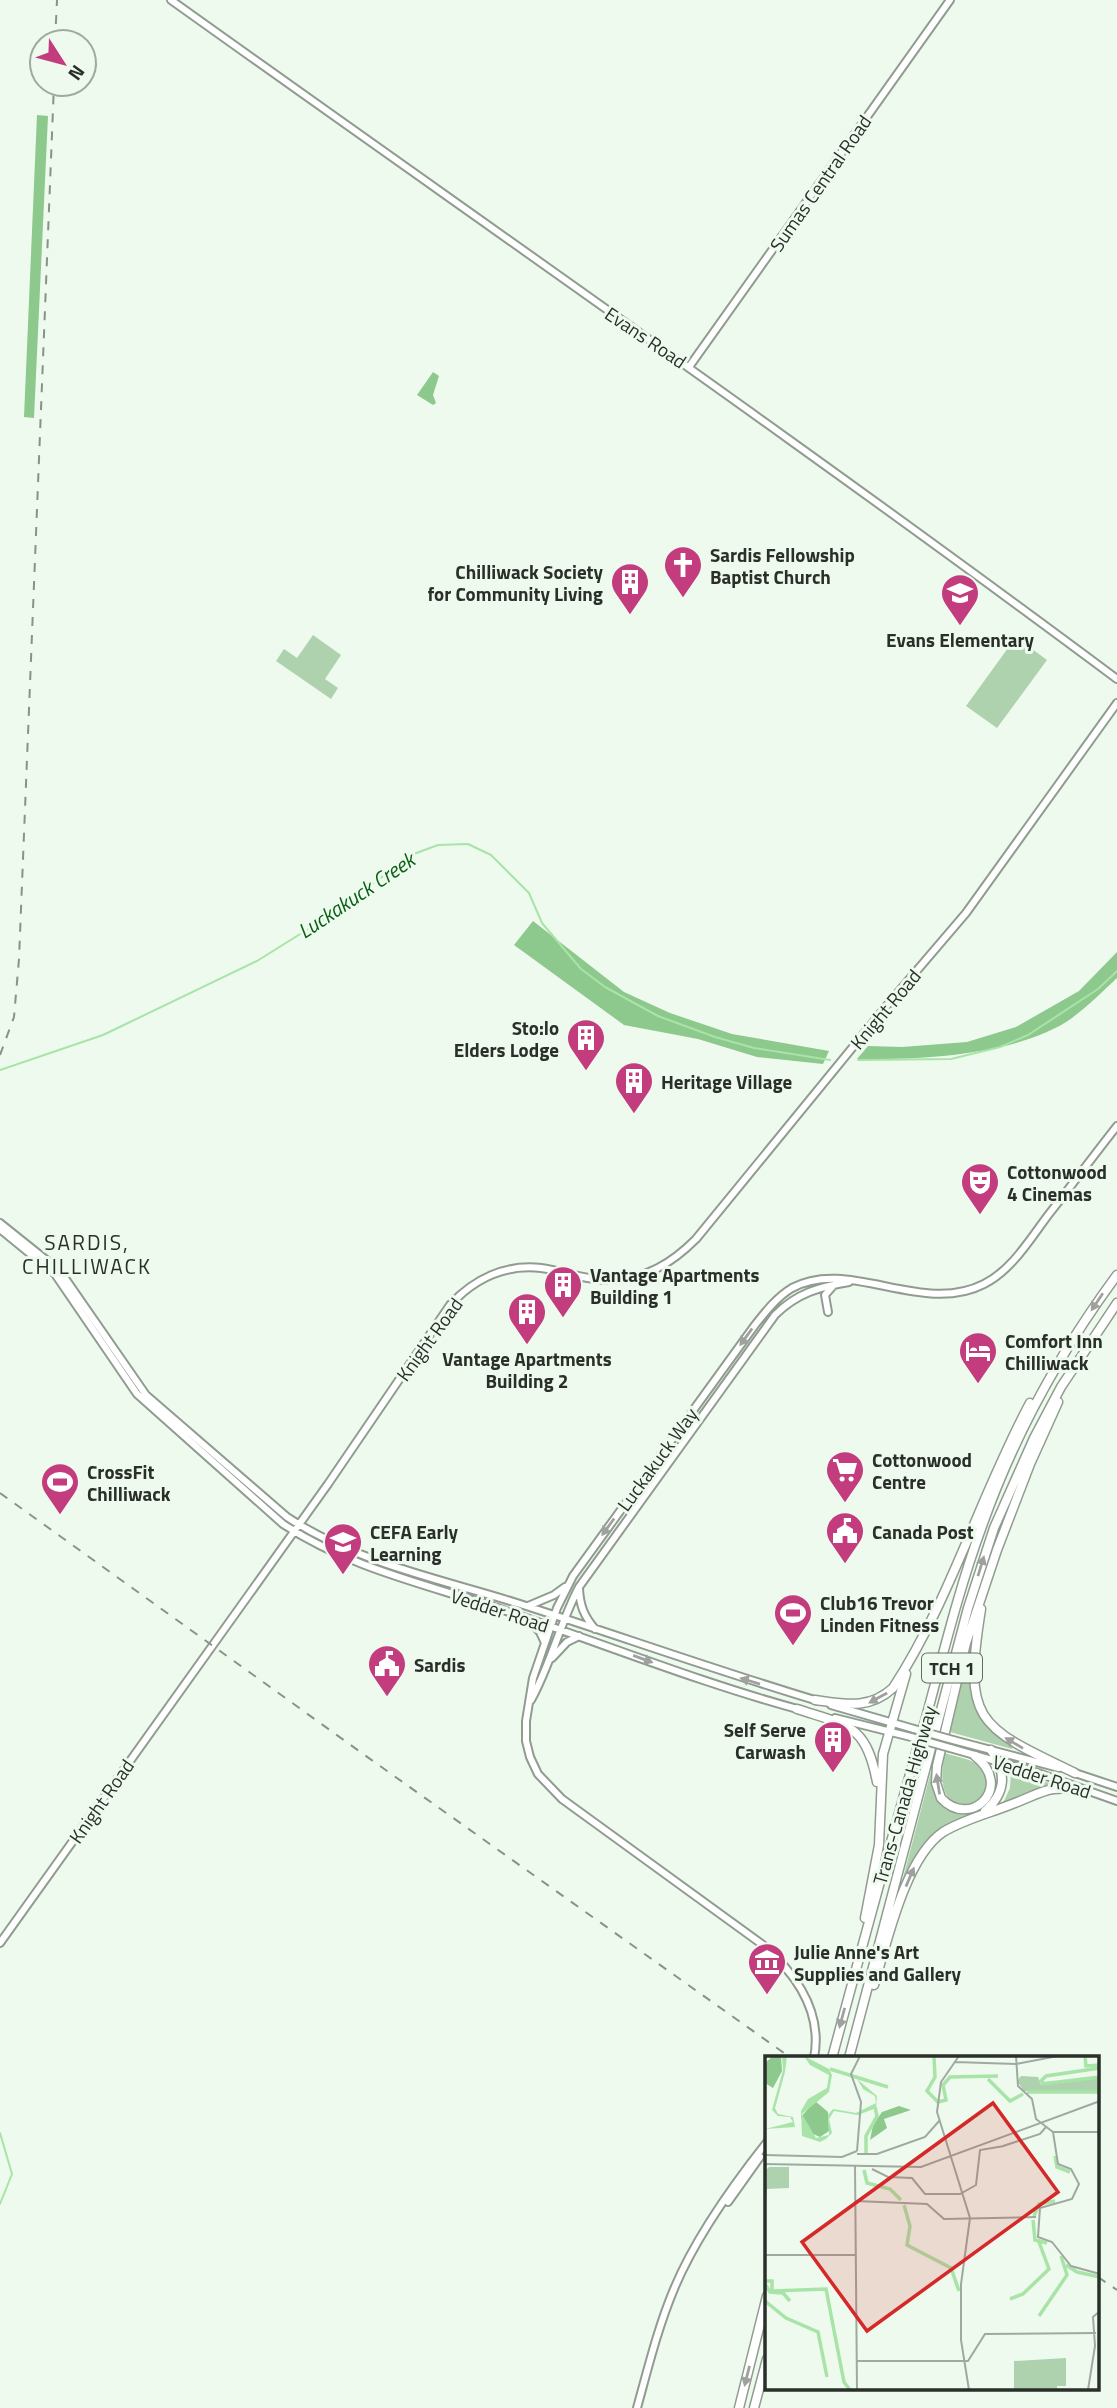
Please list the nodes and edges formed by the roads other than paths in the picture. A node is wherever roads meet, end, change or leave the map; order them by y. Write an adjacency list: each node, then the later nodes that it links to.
1 (171, 0): 3 (street, Evans Road)
2 (950, 0): 3 (street, Sumas Central Road)
3 (689, 367): 4 (street, Evans Road)
4 (1117, 679)
5 (1117, 703): 16 (street, Knight Road)
6 (1117, 1126): 10 (street, Luckakuck Way)
7 (0, 1223): 16 (street, Vedder Road)
8 (0, 1229): 17 (street, Vedder Road)
9 (1117, 1275): 14 (highway, Trans-Canada Highway / TCH 1, one-way to 14)
10 (853, 1282): 11 (street, Luckakuck Way); 19 (street, Luckakuck Way, one-way to 19)
11 (834, 1284): 13 (street); 20 (street, Luckakuck Way)
12 (1117, 1303): 15 (highway, Trans-Canada Highway / TCH 1)
13 (828, 1312)
14 (1078, 1331): 30 (highway); 46 (highway, Trans-Canada Highway / TCH 1)
15 (1077, 1362): 18 (highway); 49 (highway, Trans-Canada Highway / TCH 1, one-way to 15)
16 (299, 1525): 17 (street, Knight Road); 21 (street, Vedder Road)
17 (294, 1532): 23 (street, Vedder Road); 45 (street, Knight Road)
18 (985, 1585): 37 (highway, one-way to 18); 39 (highway, one-way to 18)
19 (567, 1586): 21 (street); 22 (street, Luckakuck Way)
20 (579, 1587): 24 (street, Luckakuck Way); 26 (street)
21 (527, 1606): 22 (street, Vedder Road)
22 (555, 1616): 24 (street, Vedder Road); 25 (street, Luckakuck Way)
23 (528, 1618): 25 (street, Vedder Road); 29 (street)
24 (564, 1619): 26 (street, Vedder Road); 27 (street, Luckakuck Way)
25 (551, 1626): 27 (street, Vedder Road); 29 (street, Luckakuck Way)
26 (596, 1629): 32 (street, Vedder Road, one-way to 26)
27 (560, 1630): 28 (street, Vedder Road); 31 (street, Luckakuck Way)
28 (579, 1636): 31 (street); 34 (street, Vedder Road, one-way to 34)
29 (545, 1643): 33 (street, Luckakuck Way)
30 (917, 1648): 32 (highway, one-way to 32); 35 (highway)
31 (547, 1665): 33 (street, Luckakuck Way)
32 (815, 1700): 35 (street, Vedder Road)
33 (528, 1705): 47 (street, Luckakuck Way)
34 (797, 1709): 35 (street, Vedder Road); 42 (highway)
35 (890, 1727): 36 (street, Vedder Road, bridge); 37 (street, Vedder Road, bridge); 42 (highway)
36 (991, 1750): 38 (highway); 39 (street, Vedder Road)
37 (975, 1756): 38 (street, Vedder Road)
38 (1000, 1763): 41 (street, Vedder Road); 44 (highway)
39 (1075, 1773): 40 (street, Vedder Road)
40 (1117, 1787)
41 (1089, 1791): 43 (street, Vedder Road); 44 (highway)
42 (881, 1799): 46 (highway)
43 (1117, 1801)
44 (980, 1815): 50 (highway, one-way to 44)
45 (0, 1943)
46 (849, 1995): 48 (highway, Trans-Canada Highway / TCH 1, one-way to 48)
47 (814, 2056)
48 (833, 2056)
49 (851, 2056)
50 (851, 2056)
51 (765, 2146): 54 (street)
52 (765, 2303): 55 (highway, one-way to 55)
53 (765, 2367): 56 (highway)
54 (637, 2408)
55 (739, 2408)
56 (754, 2408)

